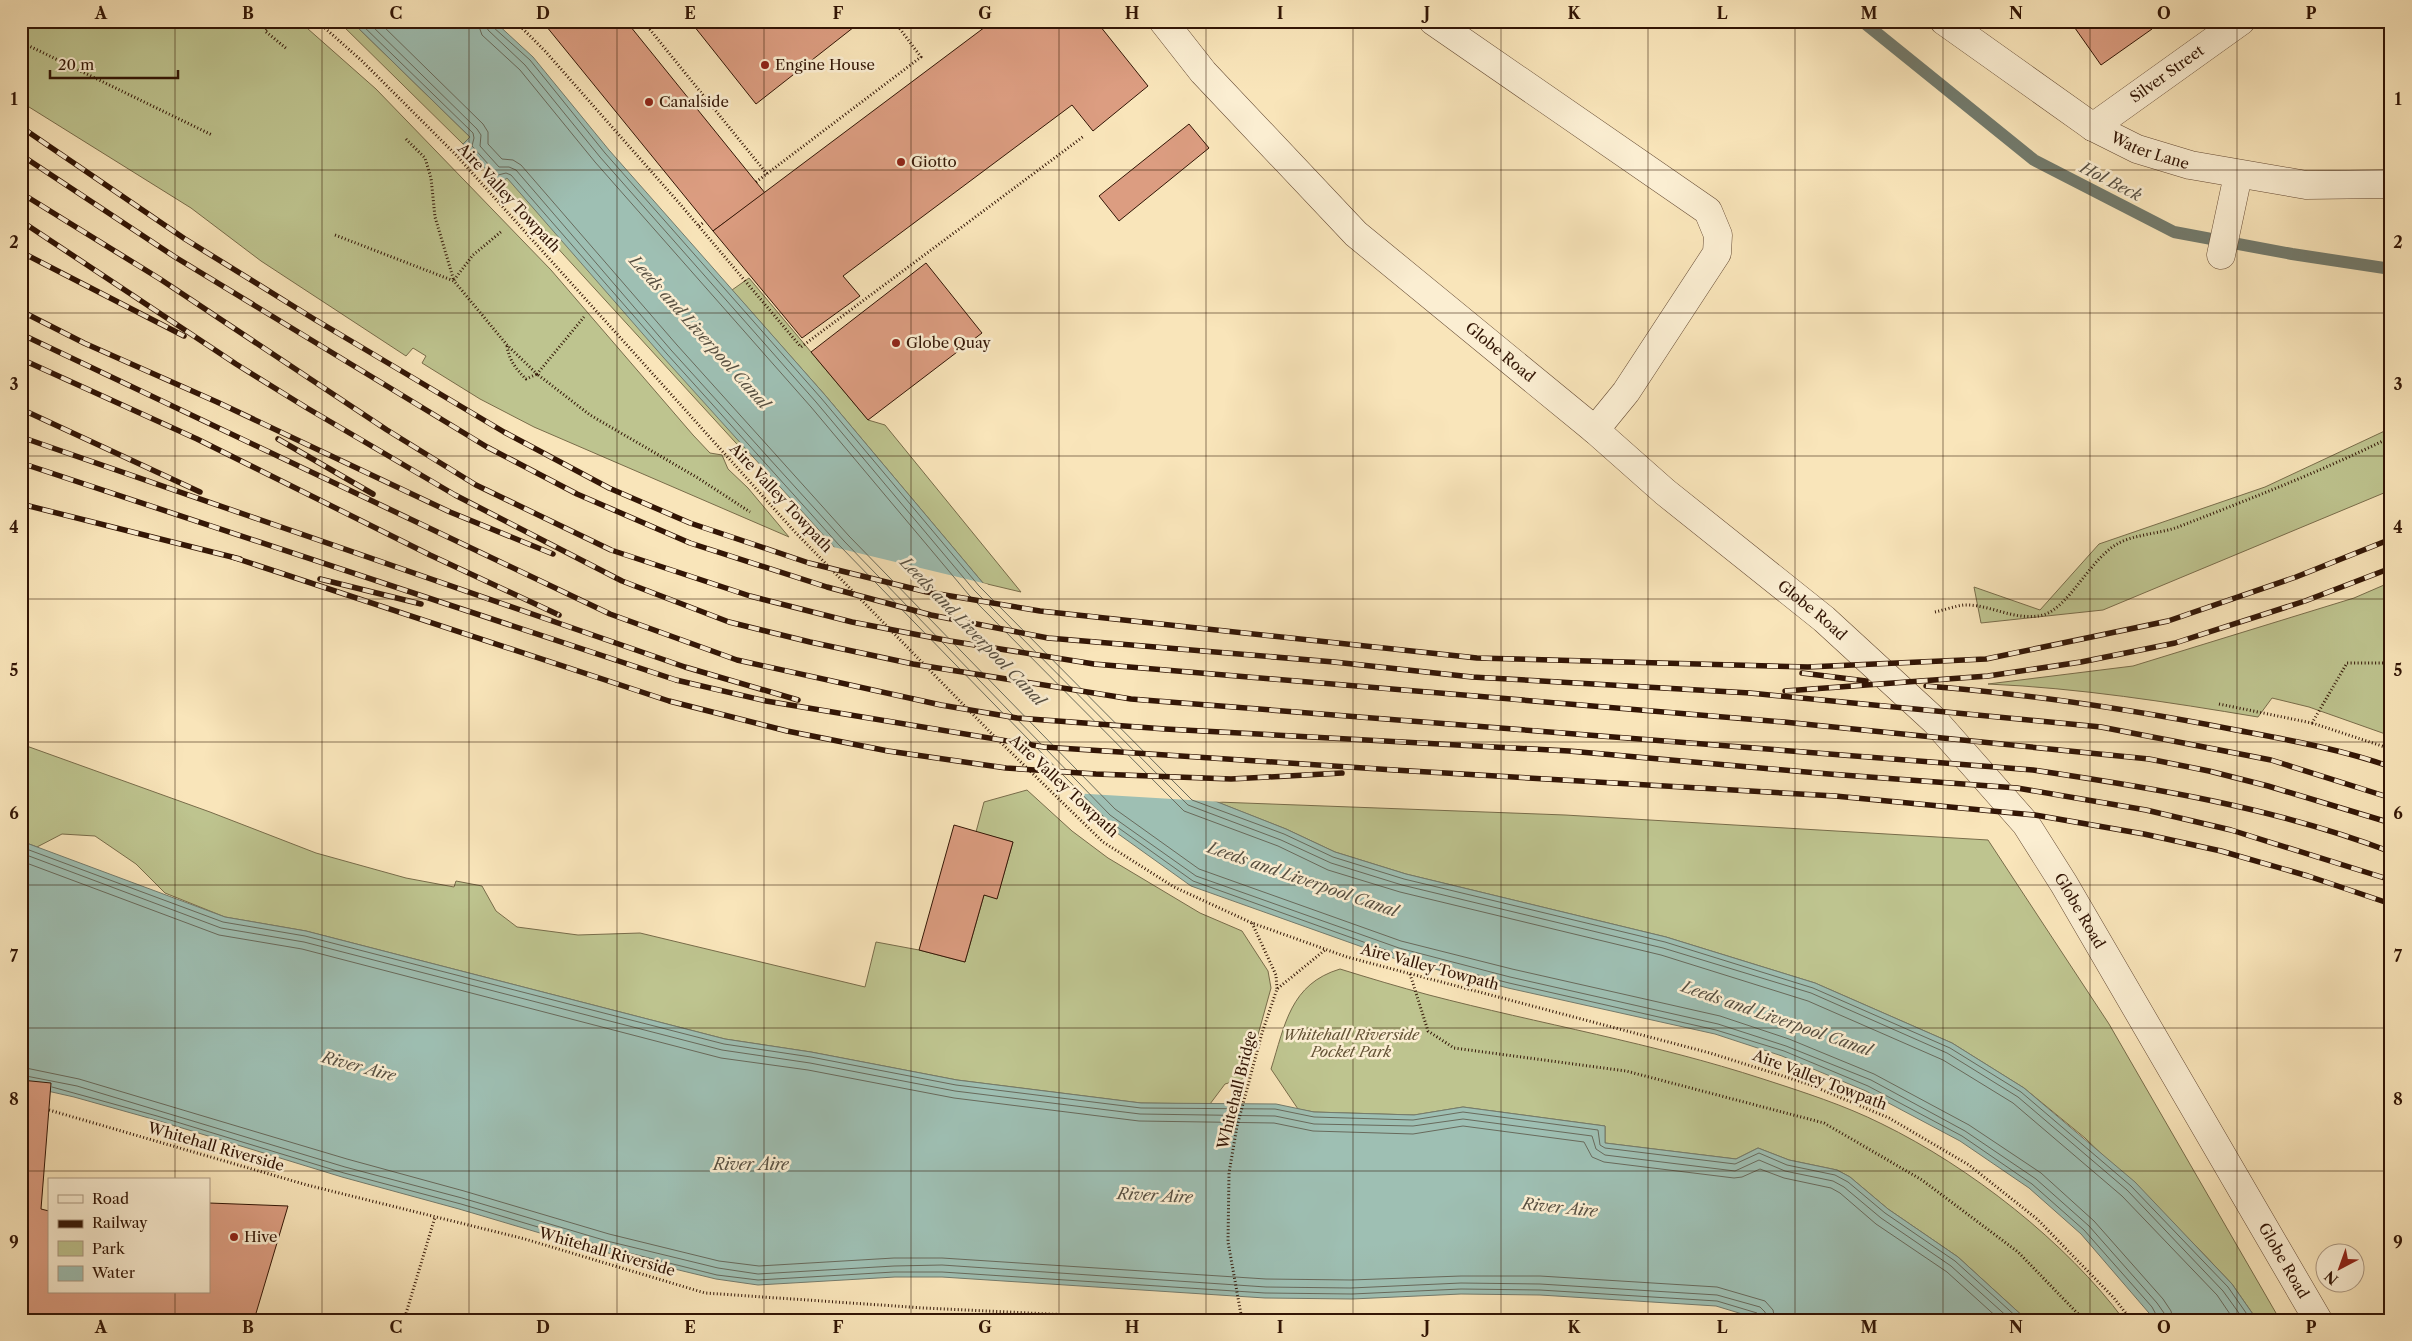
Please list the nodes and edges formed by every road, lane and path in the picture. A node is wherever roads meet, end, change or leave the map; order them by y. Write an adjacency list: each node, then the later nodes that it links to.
1 (317, 21): 37 (path, Aire Valley Towpath)
2 (515, 21): 21 (path)
3 (643, 21): 16 (path)
4 (894, 21): 16 (path)
5 (1163, 21): 29 (street, Globe Road)
6 (1433, 21): 29 (street)
7 (2241, 21): 12 (street, Silver Street)
8 (1945, 22): 12 (street, Water Lane)
9 (269, 27): 11 (path)
10 (21, 42): 13 (path)
11 (287, 49)
12 (2093, 127): 17 (street, Water Lane)
13 (212, 135)
14 (1084, 136): 21 (path)
15 (406, 139): 25 (path)
16 (767, 174): 18 (path)
17 (2238, 175): 19 (street, Water Lane); 24 (street)
18 (756, 182)
19 (2391, 184)
20 (704, 222): 21 (path)
21 (699, 226)
22 (502, 231): 25 (path)
23 (335, 235): 25 (path)
24 (2221, 255)
25 (454, 280): 27 (path)
26 (584, 316): 28 (path)
27 (507, 345): 28 (path); 28 (path)
28 (537, 374): 31 (path)
29 (1595, 430): 48 (street, Globe Road)
30 (2391, 437): 32 (path)
31 (750, 512)
32 (1935, 612)
33 (2391, 663): 35 (path)
34 (2219, 704): 35 (path)
35 (2312, 723): 36 (path)
36 (2391, 749)
37 (1252, 923): 38 (path, Aire Valley Towpath); 40 (path)
38 (1325, 950): 39 (path, Aire Valley Towpath); 40 (path)
39 (1409, 973): 46 (path); 47 (path, Aire Valley Towpath)
40 (1276, 989): 45 (path, Whitehall Bridge)
41 (48, 1110): 42 (path, Whitehall Riverside)
42 (435, 1218): 43 (path); 44 (path, Whitehall Riverside)
43 (404, 1320)
44 (1175, 1320)
45 (1242, 1320)
46 (2084, 1320)
47 (2131, 1320)
48 (2318, 1320)

